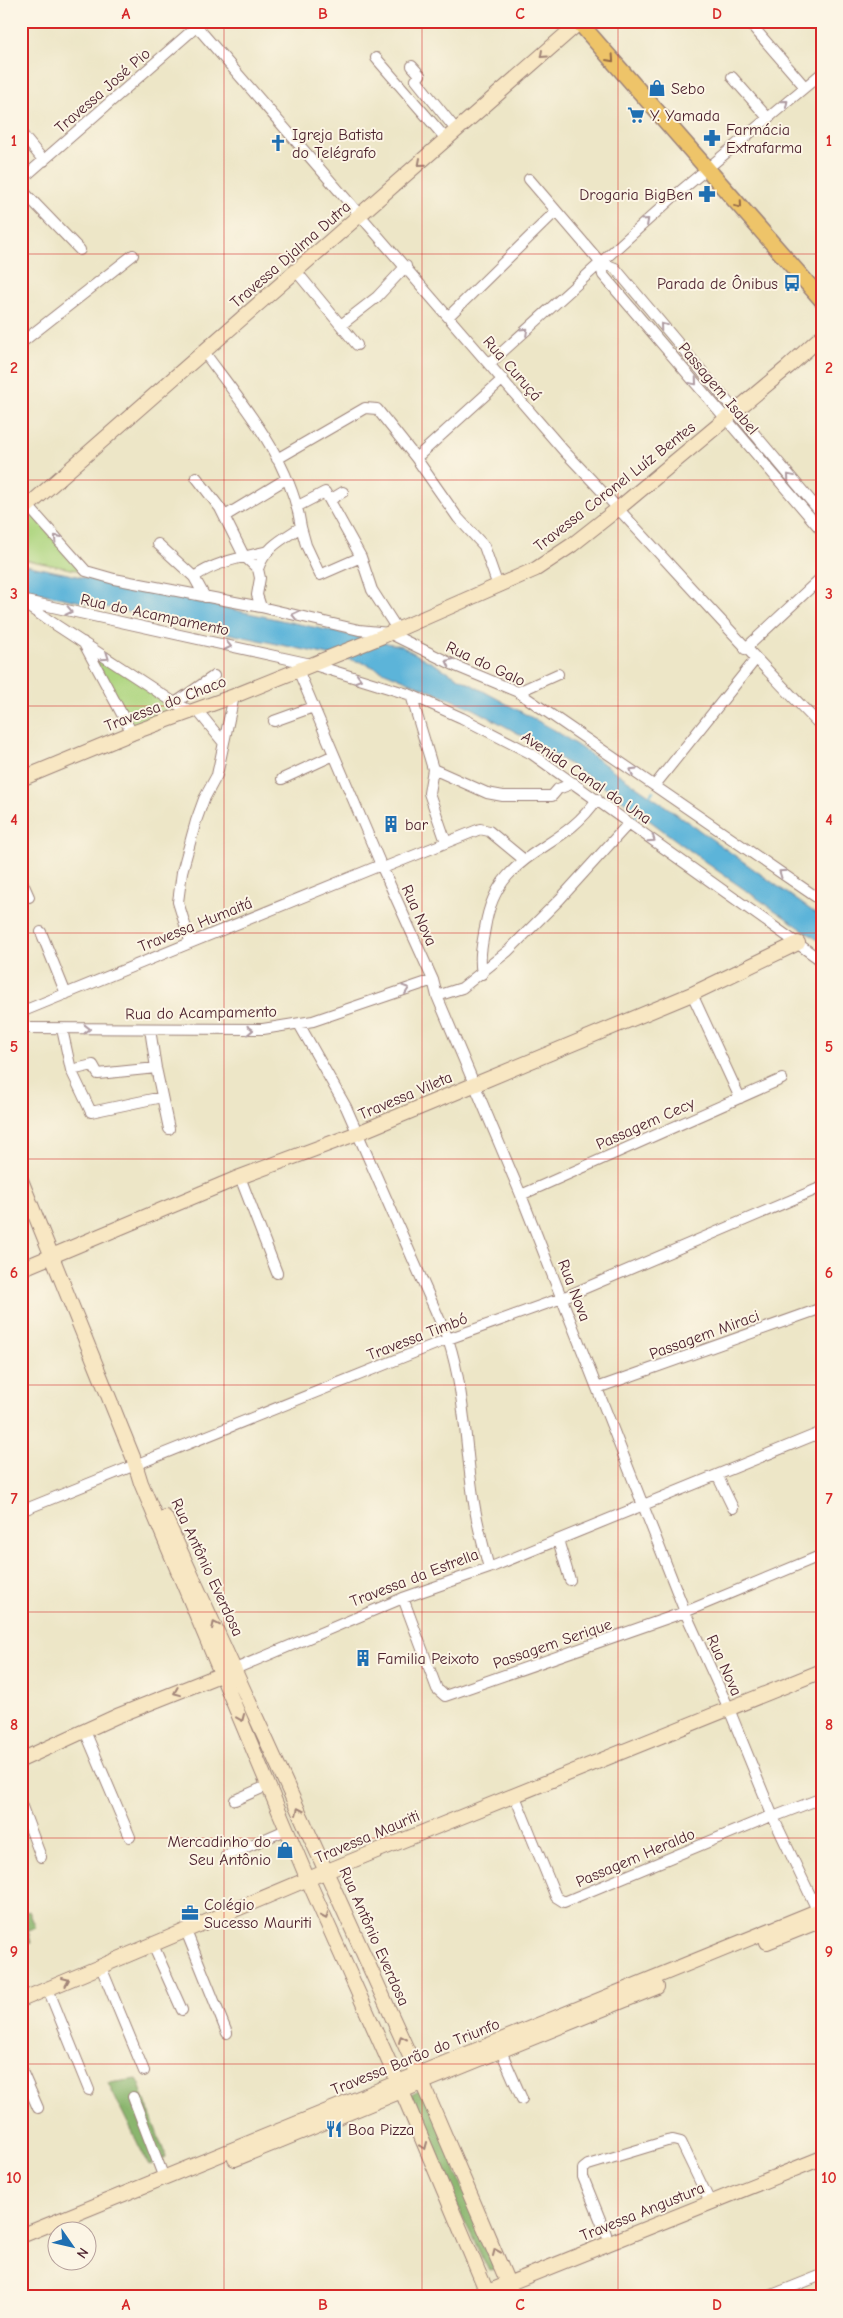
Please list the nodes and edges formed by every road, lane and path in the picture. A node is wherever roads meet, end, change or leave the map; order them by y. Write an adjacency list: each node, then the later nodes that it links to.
1 (748, 21): 8 (street)
2 (579, 22): 11 (street, Travessa Djalma Dutra, one-way to 11); 13 (main road, one-way to 13)
3 (197, 23): 12 (street, Travessa José Pio); 18 (street, Rua Curuçá)
4 (376, 58): 11 (street)
5 (412, 66): 11 (street)
6 (822, 73): 8 (street)
7 (732, 77): 9 (street)
8 (804, 88): 9 (street, one-way to 8)
9 (768, 118): 13 (street)
10 (21, 133): 12 (street)
11 (452, 136): 18 (street, Travessa Djalma Dutra, one-way to 18)
12 (44, 161): 15 (street, Travessa José Pio)
13 (708, 168): 21 (street, one-way to 13); 24 (main road, one-way to 24)
14 (529, 179): 17 (street, Passagem Isabel)
15 (21, 180)
16 (21, 189): 19 (street)
17 (556, 211): 21 (street, Passagem Isabel); 25 (street)
18 (361, 214): 22 (street, Rua Curuçá); 23 (street, Travessa Djalma Dutra)
19 (80, 250)
20 (133, 255): 28 (street)
21 (600, 262): 31 (street, one-way to 21); 33 (street, Passagem Isabel)
22 (406, 266): 25 (street, Rua Curuçá); 26 (street)
23 (296, 271): 26 (street); 30 (street, Travessa Djalma Dutra)
24 (822, 300)
25 (448, 317): 31 (street, Rua Curuçá)
26 (341, 325): 29 (street)
27 (822, 336): 33 (street, Travessa Coronel Luíz Bentes)
28 (21, 343)
29 (357, 345)
30 (204, 352): 35 (street); 40 (street, Travessa Djalma Dutra)
31 (489, 364): 32 (street, Rua Curuçá)
32 (503, 379): 34 (street); 42 (street, Rua Curuçá)
33 (731, 415): 42 (street, Travessa Coronel Luíz Bentes); 43 (street, Passagem Isabel, one-way to 33); 46 (street, Passagem Isabel)
34 (416, 458): 35 (street); 54 (street)
35 (277, 459): 37 (street)
36 (196, 476): 44 (street)
37 (286, 478): 41 (street); 44 (street)
38 (343, 492): 39 (street)
39 (330, 500): 41 (street); 50 (street)
40 (23, 506): 55 (street, Rua do Galo, one-way to 40)
41 (298, 506): 45 (street)
42 (619, 508): 54 (street, Travessa Coronel Luíz Bentes); 60 (street, Rua Curuçá)
43 (822, 514)
44 (225, 516): 49 (street)
45 (301, 527): 48 (street); 50 (street)
46 (822, 531)
47 (158, 544): 52 (street)
48 (268, 551): 49 (street); 51 (street)
49 (244, 556): 51 (street); 52 (street)
50 (361, 557): 58 (street)
51 (258, 569): 57 (street)
52 (194, 577): 55 (street)
53 (822, 577): 60 (street)
54 (498, 586): 58 (street, Travessa Coronel Luíz Bentes)
55 (205, 597): 57 (street, Rua do Galo)
56 (21, 601): 59 (street); 62 (street, Rua do Acampamento, one-way to 62)
57 (261, 608): 58 (street, Rua do Galo, one-way to 57)
58 (390, 633): 62 (street, Travessa Coronel Luíz Bentes); 66 (street, Rua do Galo, one-way to 58)
59 (83, 641): 69 (street, one-way to 69); 74 (street)
60 (745, 649): 61 (street, Rua Curuçá)
61 (755, 660): 73 (street, Rua Curuçá); 81 (street)
62 (316, 663): 63 (street, Travessa do Chaco); 67 (street, Avenida Canal do Una, one-way to 67)
63 (298, 670): 68 (street, Travessa do Chaco); 70 (street, Rua Nova)
64 (558, 674): 66 (street)
65 (214, 676): 69 (street)
66 (518, 692): 81 (street, Rua do Galo, one-way to 66)
67 (410, 695): 77 (street); 80 (street, Avenida Canal do Una)
68 (234, 696): 71 (street, Travessa do Chaco); 75 (street)
69 (175, 704): 71 (street)
70 (314, 707): 72 (street); 76 (street, Rua Nova)
71 (194, 711): 74 (street, Travessa do Chaco); 75 (street)
72 (274, 721)
73 (822, 727)
74 (132, 733): 78 (street, Travessa do Chaco)
75 (223, 742): 91 (street)
76 (334, 755): 79 (street); 86 (street, Rua Nova)
77 (432, 769): 80 (street); 84 (street)
78 (21, 779)
79 (282, 779)
80 (574, 783): 82 (street, Avenida Canal do Una)
81 (655, 785): 89 (street, Rua do Galo, one-way to 81)
82 (597, 799): 83 (street, Avenida Canal do Una); 85 (street)
83 (629, 823): 92 (street, Avenida Canal do Una, one-way to 92); 94 (street)
84 (446, 842): 85 (street, Travessa Humaitá); 86 (street, Travessa Humaitá)
85 (524, 859): 94 (street)
86 (382, 867): 91 (street, Travessa Humaitá); 95 (street, Rua Nova)
87 (21, 879): 88 (street)
88 (28, 898)
89 (822, 901)
90 (41, 932): 96 (street)
91 (190, 941): 96 (street, Travessa Humaitá)
92 (798, 943): 93 (street, Avenida Canal do Una); 97 (street, Travessa Vileta)
93 (822, 960)
94 (482, 974): 98 (street)
95 (433, 980): 98 (street, Rua Nova); 100 (street, Rua do Acampamento, one-way to 95)
96 (66, 994): 99 (street, Travessa Humaitá)
97 (692, 994): 107 (street, Travessa Vileta); 109 (street)
98 (437, 996): 107 (street, Rua Nova)
99 (21, 1012)
100 (298, 1024): 102 (street, Rua do Acampamento, one-way to 100); 111 (street)
101 (21, 1028): 103 (street, Rua do Acampamento)
102 (150, 1028): 103 (street, Rua do Acampamento, one-way to 102); 104 (street)
103 (62, 1029): 105 (street)
104 (156, 1068): 105 (street); 108 (street)
105 (71, 1070): 108 (street)
106 (782, 1079): 109 (street, Passagem Cecy)
107 (476, 1084): 111 (street, Travessa Vileta); 115 (street, Rua Nova)
108 (162, 1097): 110 (street)
109 (740, 1098): 115 (street, Passagem Cecy)
110 (169, 1128)
111 (358, 1133): 112 (street, Travessa Vileta); 121 (street)
112 (240, 1177): 116 (street, Travessa Vileta); 118 (street)
113 (21, 1180): 116 (street, Rua Antônio Everdosa)
114 (822, 1187): 119 (street, Travessa Timbó)
115 (521, 1195): 119 (street, Rua Nova)
116 (52, 1256): 117 (street, Travessa Vileta); 124 (street, Rua Antônio Everdosa)
117 (21, 1269)
118 (277, 1273)
119 (562, 1298): 121 (street, Travessa Timbó); 122 (street, Rua Nova)
120 (822, 1308): 122 (street, Passagem Miraci)
121 (448, 1339): 124 (street, Travessa Timbó); 131 (street)
122 (597, 1388): 126 (street, Rua Nova)
123 (822, 1432): 125 (street, Travessa da Estrella)
124 (136, 1462): 128 (street, Travessa Timbó); 135 (street, Rua Antônio Everdosa)
125 (717, 1475): 126 (street, Travessa da Estrella); 127 (street)
126 (642, 1505): 129 (street, Travessa da Estrella); 134 (street, Rua Nova)
127 (733, 1508)
128 (21, 1511)
129 (558, 1540): 131 (street, Travessa da Estrella); 132 (street)
130 (822, 1555): 134 (street)
131 (489, 1568): 133 (street, Travessa da Estrella)
132 (570, 1580)
133 (403, 1598): 134 (street, Passagem Serique); 135 (street, Travessa da Estrella)
134 (685, 1612): 137 (street, Rua Nova)
135 (229, 1671): 138 (street, Travessa da Estrella, one-way to 138); 140 (street, Rua Antônio Everdosa, one-way to 140); 148 (street, Rua Antônio Everdosa, one-way to 135)
136 (822, 1671): 137 (street, Travessa Mauriti)
137 (729, 1709): 141 (street, Travessa Mauriti); 145 (street, Rua Nova)
138 (85, 1731): 139 (street, Travessa da Estrella); 147 (street)
139 (21, 1760)
140 (269, 1785): 143 (street); 146 (street, Rua Antônio Everdosa)
141 (514, 1794): 145 (street, Passagem Heraldo); 152 (street, Travessa Mauriti)
142 (822, 1798): 145 (street)
143 (234, 1800)
144 (21, 1804): 151 (street)
145 (773, 1816): 154 (street, Rua Nova)
146 (288, 1829): 149 (street, Rua Antônio Everdosa); 150 (street)
147 (130, 1838)
148 (314, 1843): 149 (street); 152 (street, Rua Antônio Everdosa)
149 (296, 1850): 153 (street, Rua Antônio Everdosa)
150 (226, 1856)
151 (41, 1857)
152 (326, 1871): 153 (street, Travessa Mauriti); 166 (street, Rua Antônio Everdosa, one-way to 152)
153 (308, 1880): 155 (street, Travessa Mauriti); 167 (street, Rua Antônio Everdosa, one-way to 167)
154 (821, 1916): 160 (street, Travessa Barão do Triunfo)
155 (186, 1931): 156 (street, Travessa Mauriti); 162 (street)
156 (153, 1945): 157 (street, Travessa Mauriti); 161 (street)
157 (101, 1967): 158 (street, Travessa Mauriti, one-way to 157); 165 (street)
158 (48, 1989): 159 (street, Travessa Mauriti); 168 (street)
159 (21, 2000)
160 (607, 2002): 163 (street, Travessa Barão do Triunfo); 166 (street, Travessa Barão do Triunfo)
161 (182, 2010)
162 (227, 2033)
163 (501, 2051): 166 (street, Travessa Barão do Triunfo); 170 (street)
164 (21, 2069): 171 (street)
165 (144, 2072)
166 (420, 2078): 167 (street, Travessa Barão do Triunfo); 182 (street, Rua Antônio Everdosa, one-way to 166)
167 (400, 2087): 173 (street, Travessa Barão do Triunfo); 183 (street, Rua Antônio Everdosa, one-way to 183)
168 (89, 2090)
169 (133, 2097): 174 (street)
170 (522, 2099)
171 (38, 2108)
172 (822, 2158): 175 (street, Travessa Angustura)
173 (182, 2176): 174 (street, Travessa Barão do Triunfo); 176 (street, Travessa Barão do Triunfo)
174 (164, 2178): 179 (street, Travessa Barão do Triunfo)
175 (710, 2202): 177 (street); 182 (street, Travessa Angustura)
176 (84, 2220)
177 (606, 2234)
178 (48, 2235): 180 (street, Travessa Barão do Triunfo)
179 (21, 2236)
180 (21, 2246)
181 (822, 2275): 185 (street)
182 (509, 2283): 183 (street, Travessa Angustura); 184 (street, Rua Antônio Everdosa)
183 (483, 2295)
184 (514, 2297)
185 (767, 2297)

